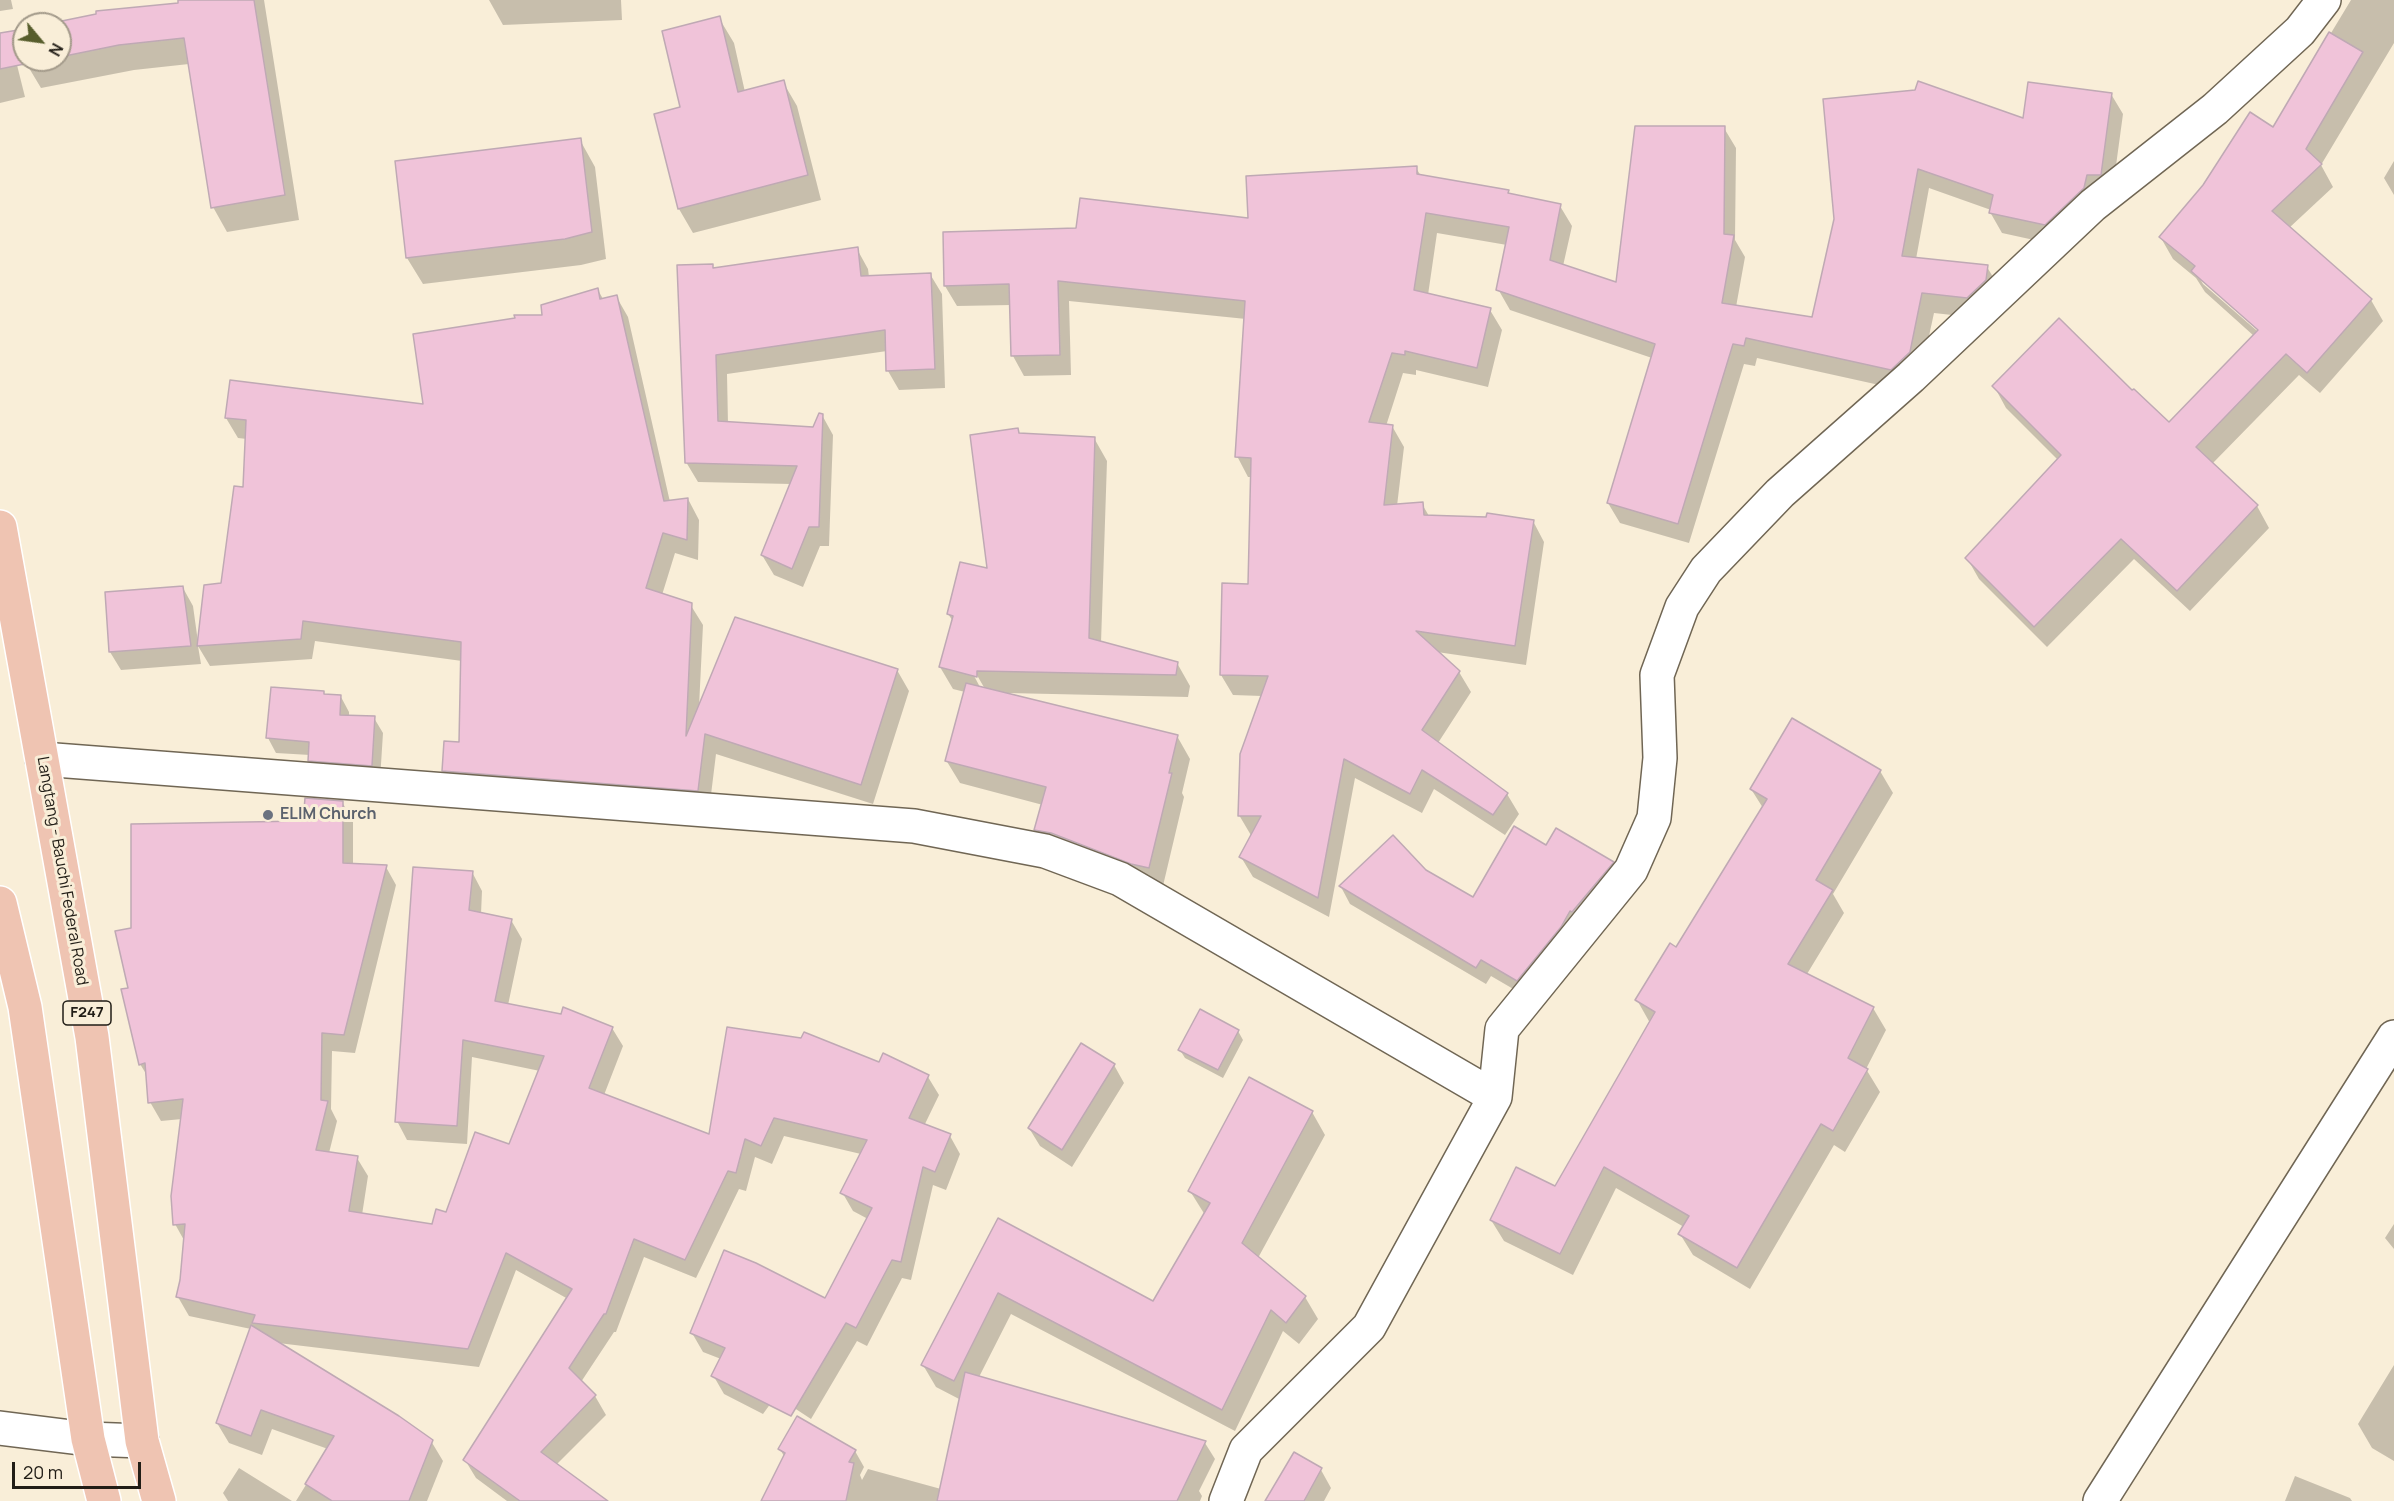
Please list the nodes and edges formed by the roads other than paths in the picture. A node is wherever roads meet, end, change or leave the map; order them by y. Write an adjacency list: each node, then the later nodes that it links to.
1 (2324, 0): 6 (street)
2 (0, 527): 3 (main road, Langtang - Bauchi Federal Road / F247)
3 (42, 759): 6 (street); 9 (main road, Langtang - Bauchi Federal Road / F247)
4 (0, 903): 8 (main road)
5 (2394, 1037): 13 (street)
6 (1495, 1097): 12 (street)
7 (0, 1428): 8 (street)
8 (88, 1439): 9 (street); 10 (main road)
9 (142, 1441): 11 (main road, Langtang - Bauchi Federal Road / F247)
10 (104, 1501)
11 (159, 1501)
12 (1226, 1501)
13 (2100, 1501)

